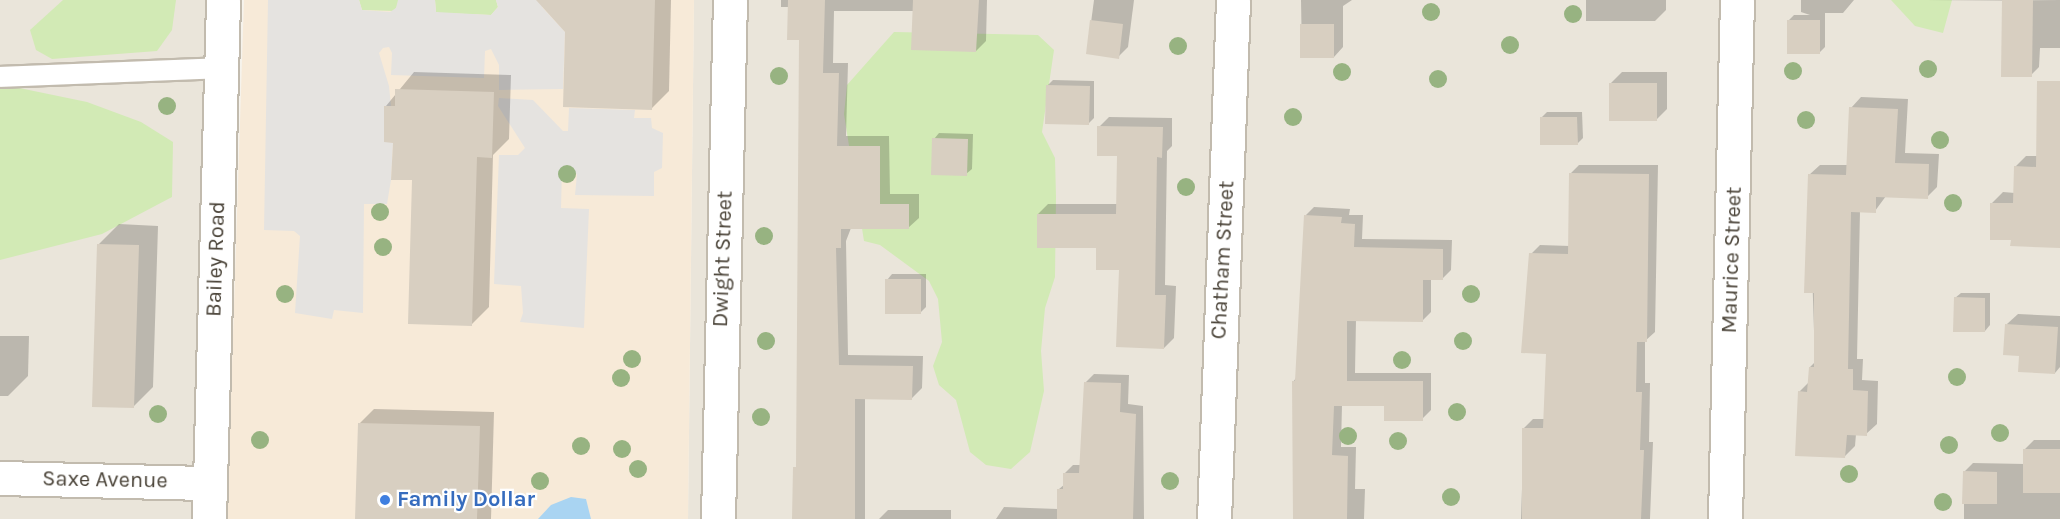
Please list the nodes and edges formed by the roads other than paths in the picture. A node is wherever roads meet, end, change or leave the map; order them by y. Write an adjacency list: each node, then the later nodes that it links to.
1 (223, 0): 5 (street, Bailey Road)
2 (730, 0): 10 (street, Dwight Street)
3 (1233, 0): 11 (street, Chatham Street)
4 (1737, 0): 12 (street, Maurice Street)
5 (221, 68): 6 (lane); 8 (street, Bailey Road)
6 (0, 77)
7 (0, 478): 8 (street, Saxe Avenue)
8 (210, 483): 9 (street, Bailey Road)
9 (209, 519)
10 (718, 519)
11 (1214, 519)
12 (1725, 519)

